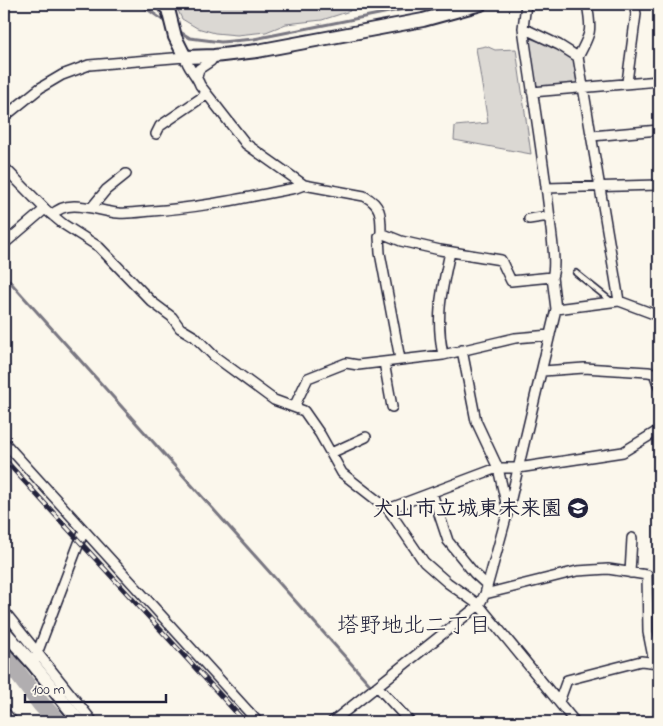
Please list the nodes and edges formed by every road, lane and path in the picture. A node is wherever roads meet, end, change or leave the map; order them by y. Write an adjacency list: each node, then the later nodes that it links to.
1 (481, 4): 7 (main road)
2 (526, 4): 6 (street)
3 (587, 4): 9 (street)
4 (634, 4): 12 (street)
5 (165, 6): 8 (main road)
6 (523, 28): 9 (street); 14 (street)
7 (214, 56): 8 (main road); 10 (street)
8 (186, 57): 10 (street); 16 (street)
9 (578, 57): 13 (street)
10 (197, 77): 15 (street)
11 (659, 80): 12 (street)
12 (627, 82): 13 (street)
13 (582, 88): 14 (street); 19 (street)
14 (532, 92): 25 (street)
15 (207, 94): 18 (street); 22 (street)
16 (4, 117)
17 (659, 130): 19 (street)
18 (156, 134)
19 (592, 136): 24 (street)
20 (4, 167): 27 (street)
21 (126, 174): 26 (street)
22 (304, 185): 26 (street); 30 (street)
23 (659, 185): 24 (street)
24 (599, 187): 25 (street); 35 (street)
25 (546, 188): 28 (street)
26 (92, 207): 27 (street)
27 (49, 212): 31 (street); 45 (street)
28 (549, 216): 29 (street); 34 (street)
29 (529, 219)
30 (381, 233): 32 (street); 41 (street)
31 (4, 244)
32 (450, 252): 34 (street); 40 (street)
33 (576, 273): 35 (lane)
34 (552, 277): 36 (street)
35 (615, 301): 36 (street); 37 (street)
36 (556, 310): 38 (street)
37 (659, 316)
38 (550, 335): 39 (street); 43 (street)
39 (462, 350): 40 (street); 51 (street)
40 (443, 355): 41 (street)
41 (400, 359): 42 (street)
42 (384, 362): 45 (street); 46 (street)
43 (543, 371): 44 (street); 52 (street)
44 (659, 387)
45 (294, 407): 50 (street)
46 (392, 407)
47 (659, 430): 52 (street)
48 (366, 437): 50 (street)
49 (4, 442): 56 (street)
50 (331, 453): 55 (street)
51 (498, 468): 52 (street); 53 (street); 54 (street)
52 (518, 468): 54 (street)
53 (432, 493): 55 (street); 59 (street)
54 (509, 508): 59 (street)
55 (388, 509): 60 (street)
56 (84, 530): 63 (street); 71 (street)
57 (632, 538): 58 (street)
58 (630, 573): 59 (street); 64 (street)
59 (486, 589): 60 (street)
60 (479, 605): 65 (street); 66 (street)
61 (4, 611): 63 (street)
62 (4, 631): 63 (main road)
63 (35, 658): 69 (main road); 70 (street)
64 (656, 663): 66 (street)
65 (377, 686): 72 (street); 73 (street)
66 (559, 702): 74 (street)
67 (4, 712): 68 (street)
68 (12, 722)
69 (80, 722)
70 (93, 722)
71 (258, 722)
72 (332, 722)
73 (410, 722)
74 (576, 722)

